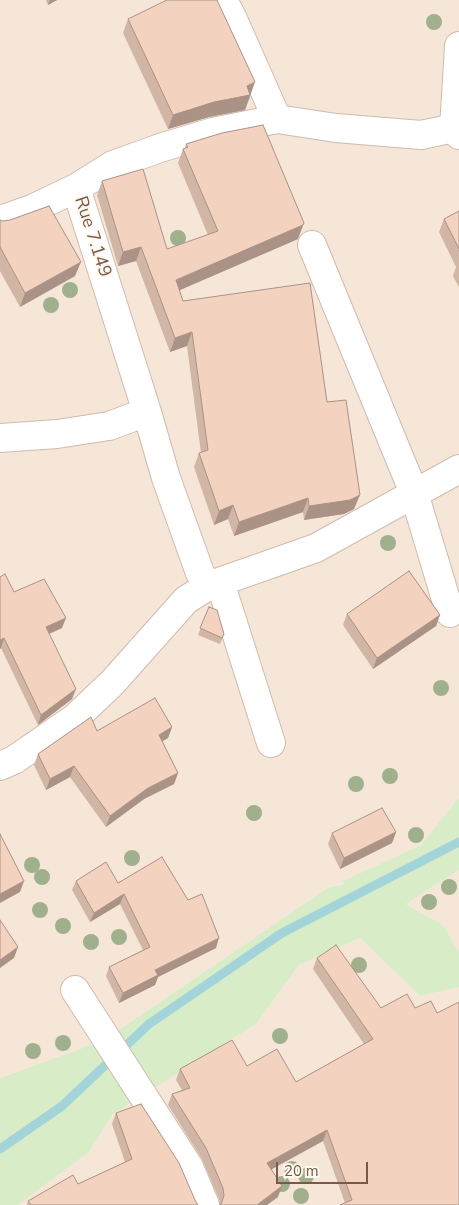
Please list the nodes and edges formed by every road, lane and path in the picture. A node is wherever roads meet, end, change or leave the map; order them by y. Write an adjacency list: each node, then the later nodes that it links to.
1 (222, 0): 3 (street)
2 (459, 46): 4 (street)
3 (277, 118): 4 (street, Rue 7.149); 5 (street, Rue 7.149)
4 (457, 131)
5 (76, 188): 6 (street); 8 (street, Rue 7.149)
6 (0, 220)
7 (312, 245): 11 (street)
8 (147, 412): 9 (street); 12 (street, Rue 7.149)
9 (0, 438)
10 (459, 469): 11 (street)
11 (414, 493): 12 (street); 13 (street)
12 (214, 584): 14 (street, Rue 7.149); 15 (street)
13 (450, 613)
14 (271, 743)
15 (0, 766)
16 (74, 990): 17 (street)
17 (205, 1205)

